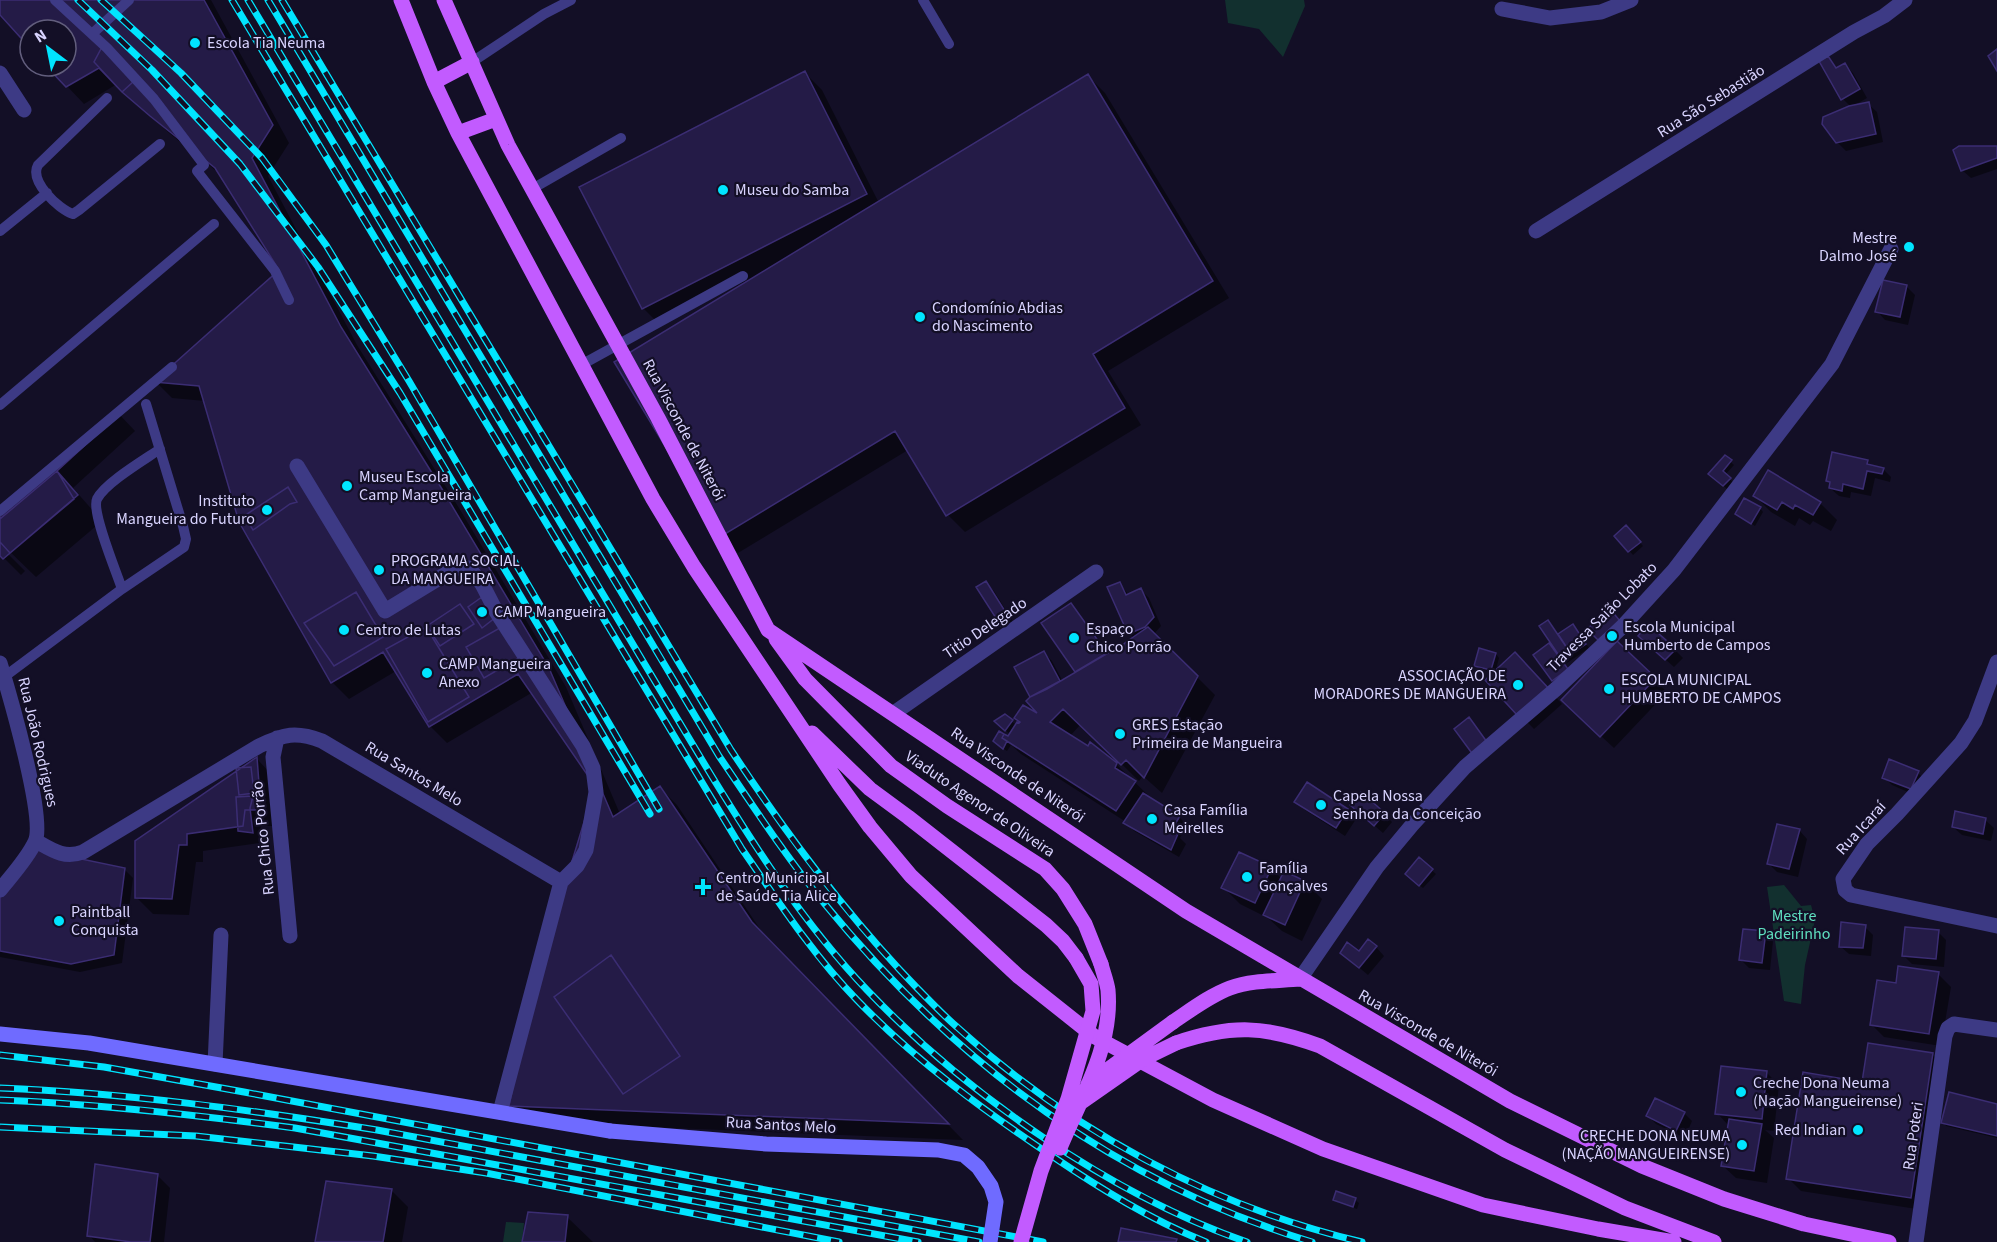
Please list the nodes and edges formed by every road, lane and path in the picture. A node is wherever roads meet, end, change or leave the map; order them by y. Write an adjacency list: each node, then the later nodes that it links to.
1 (56, 0): 10 (lane)
2 (129, 0): 10 (lane)
3 (401, 0): 14 (main road)
4 (444, 0): 12 (main road, Rua Visconde de Niterói)
5 (571, 0): 12 (lane)
6 (923, 0): 11 (lane)
7 (1631, 0): 9 (street)
8 (1905, 0): 25 (street, Rua São Sebastião)
9 (1502, 9)
10 (92, 34): 28 (lane)
11 (949, 44)
12 (472, 62): 14 (main road); 17 (main road, Rua Visconde de Niterói)
13 (0, 73): 16 (street)
14 (434, 82): 18 (main road)
15 (107, 98): 22 (lane)
16 (24, 110)
17 (496, 119): 18 (main road); 21 (main road, Rua Visconde de Niterói)
18 (459, 133): 30 (main road)
19 (621, 138): 21 (lane)
20 (160, 144): 22 (lane)
21 (532, 189): 29 (main road, Rua Visconde de Niterói)
22 (46, 193): 24 (lane)
23 (214, 224): 33 (lane)
24 (0, 231)
25 (1536, 231)
26 (1891, 249): 51 (street, Travessa Saião Lobato)
27 (743, 276): 29 (lane)
28 (289, 300)
29 (617, 344): 30 (lane); 39 (main road, Rua Visconde de Niterói)
30 (581, 365): 42 (main road)
31 (172, 367): 36 (lane)
32 (146, 404): 34 (lane)
33 (0, 405)
34 (160, 449): 38 (lane); 38 (lane)
35 (297, 466): 46 (street)
36 (0, 511)
37 (1096, 572): 43 (street, Titio Delegado)
38 (122, 589): 41 (lane)
39 (768, 630): 43 (main road, Rua Visconde de Niterói); 55 (main road, Viaduto Agenor de Oliveira, bridge)
40 (1997, 662): 48 (street, Rua Icaraí)
41 (2, 670): 45 (street, Rua João Rodrigues)
42 (790, 712): 55 (main road, Viaduto Agenor de Oliveira, bridge); 60 (main road)
43 (894, 713): 51 (main road, Rua Visconde de Niterói)
44 (277, 738): 45 (street, Rua Santos Melo); 46 (street, Rua Santos Melo); 50 (street, Rua Chico Porrão)
45 (36, 841): 47 (street)
46 (561, 882): 56 (street)
47 (0, 890)
48 (1997, 926)
49 (221, 935): 54 (street)
50 (290, 936)
51 (1300, 979): 55 (main road, bridge); 62 (main road, Rua Visconde de Niterói)
52 (1997, 1030): 63 (street, Rua Poteri)
53 (0, 1034): 54 (main road, Rua Santos Melo)
54 (215, 1064): 56 (main road, Rua Santos Melo)
55 (1073, 1102): 58 (main road, Viaduto Agenor de Oliveira, bridge); 59 (main road, Viaduto Agenor de Oliveira, bridge); 61 (main road, bridge)
56 (500, 1112): 57 (main road, Rua Santos Melo, bridge)
57 (990, 1242)
58 (1021, 1242)
59 (1030, 1242)
60 (1674, 1242)
61 (1714, 1242)
62 (1887, 1242)
63 (1916, 1242)

